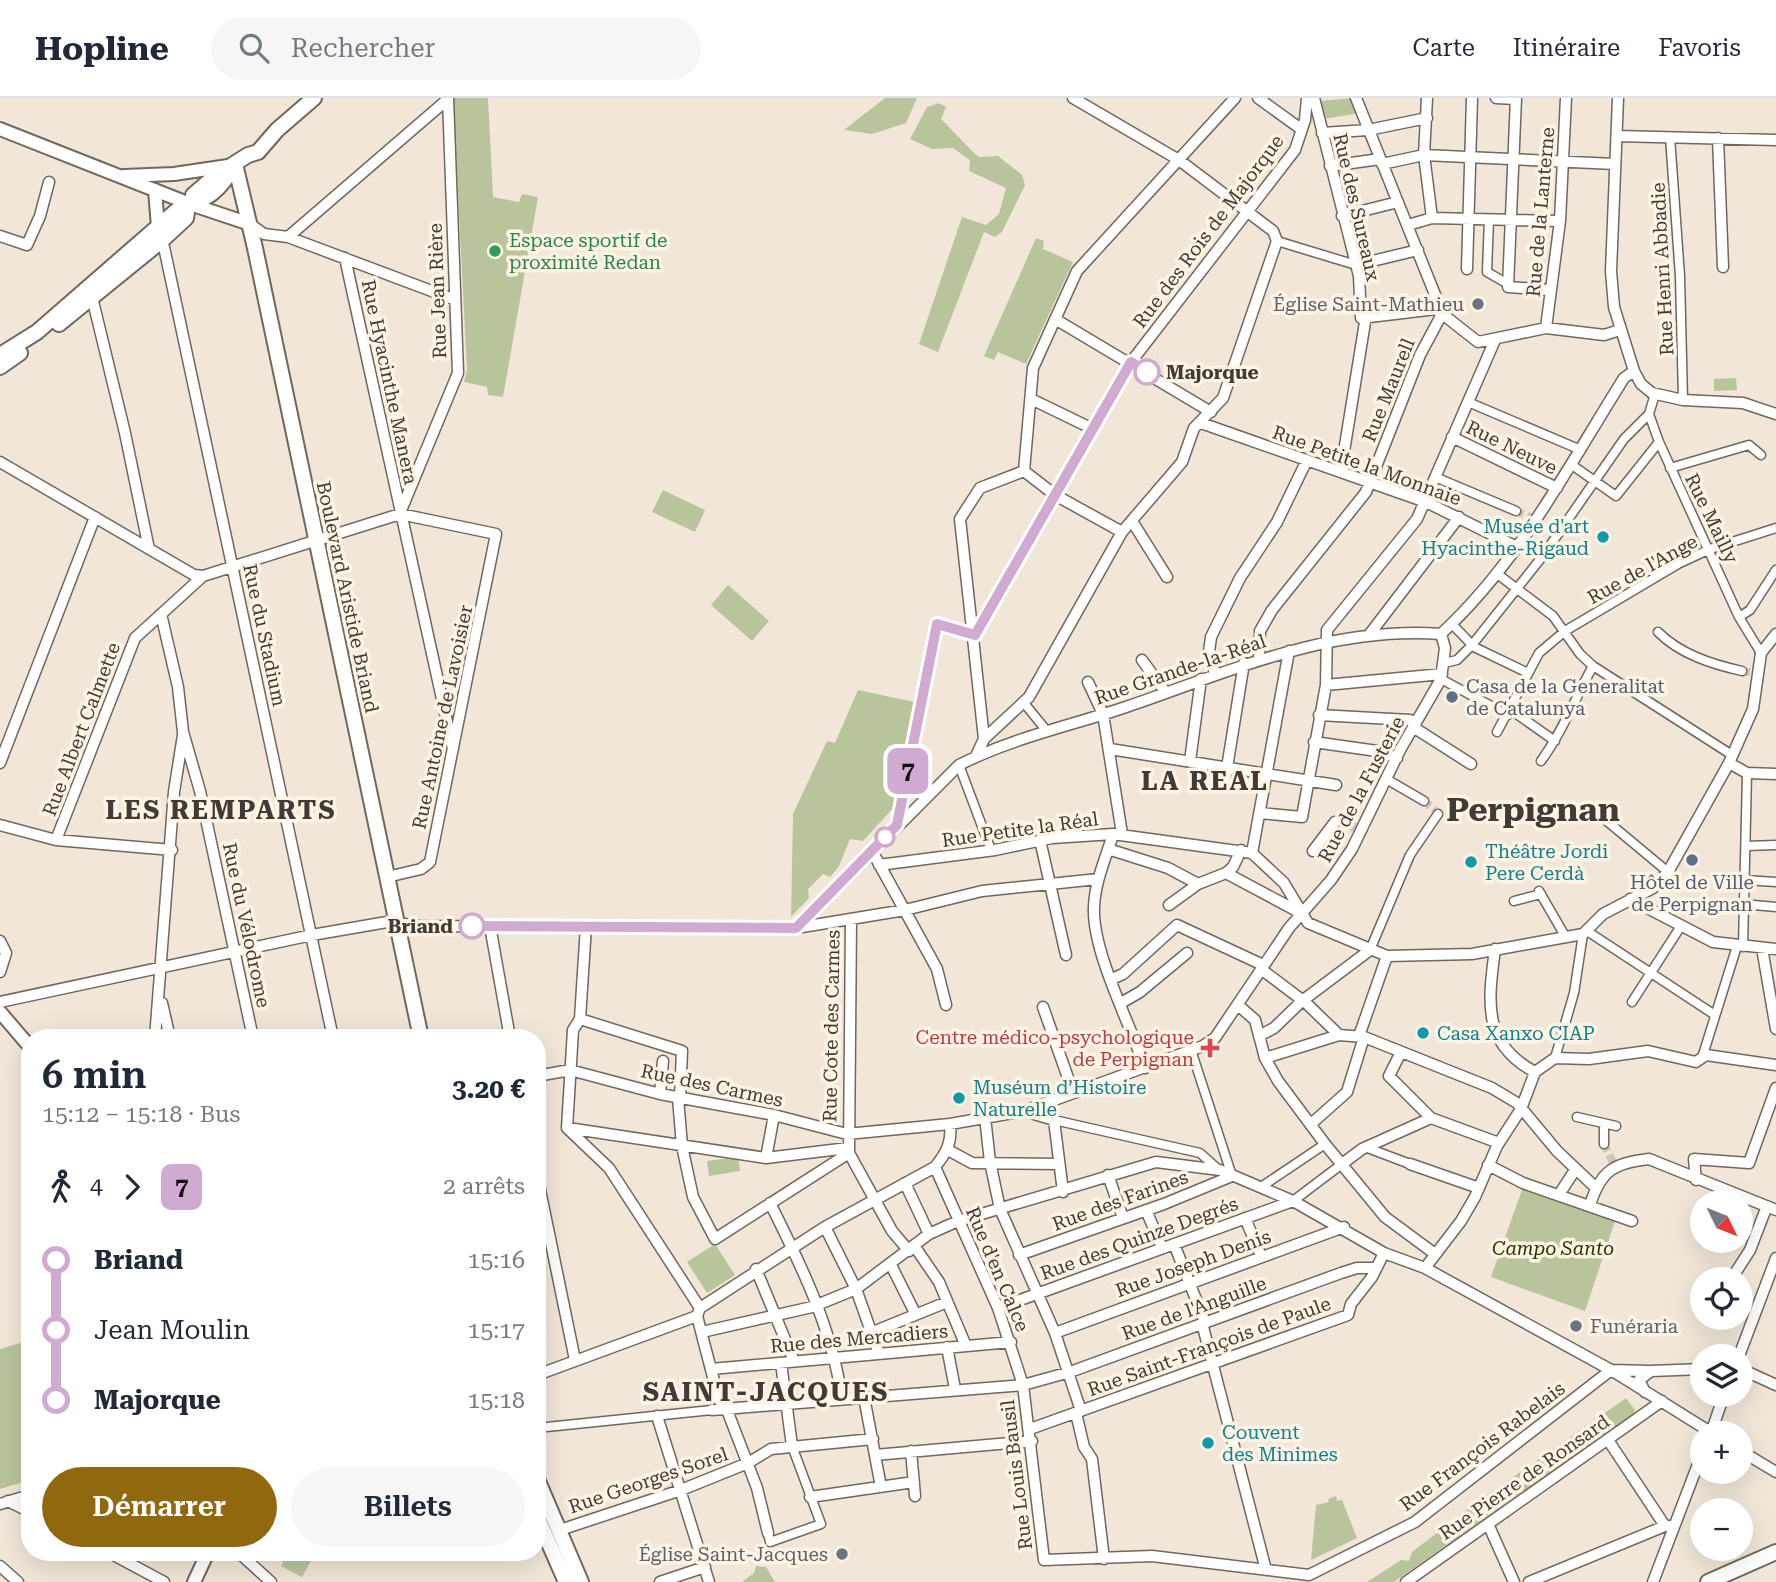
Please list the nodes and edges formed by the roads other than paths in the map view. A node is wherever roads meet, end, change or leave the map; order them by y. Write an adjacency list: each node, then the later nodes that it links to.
1 (314, 98): 29 (main road)
2 (448, 98): 48 (street); 58 (street, Rue Jean Rière)
3 (1073, 98): 26 (street)
4 (1235, 98): 26 (street)
5 (1258, 98): 16 (street)
6 (1356, 98): 17 (street)
7 (1427, 98): 14 (street)
8 (1472, 98): 24 (street)
9 (1496, 98): 12 (street)
10 (1566, 98): 28 (street, Rue de la Lanterne)
11 (1618, 98): 19 (street)
12 (1516, 99): 25 (street)
13 (1312, 100): 16 (street, Rue des Rois de Majorque); 18 (street, Rue des Sureaux)
14 (1427, 118): 17 (street); 23 (street)
15 (0, 129): 32 (street)
16 (1301, 129): 37 (street, Rue des Rois de Majorque)
17 (1368, 130): 18 (street); 27 (street)
18 (1322, 134): 31 (street, Rue des Sureaux)
19 (1617, 136): 20 (street); 30 (street)
20 (1670, 136): 21 (street); 71 (street, Rue Henri Abbadie)
21 (1718, 138): 22 (street); 53 (street)
22 (1776, 140)
23 (1424, 155): 24 (street); 27 (street); 39 (street)
24 (1468, 157): 25 (street); 40 (street)
25 (1513, 159): 28 (street); 42 (street)
26 (1179, 160): 37 (street); 61 (street)
27 (1381, 161): 31 (street); 35 (street)
28 (1564, 161): 30 (street); 43 (street, Rue de la Lanterne)
29 (235, 164): 32 (street); 36 (main road); 44 (main road, Boulevard Aristide Briand)
30 (1615, 164): 63 (street)
31 (1330, 166): 38 (street, Rue des Sureaux)
32 (123, 176): 34 (street)
33 (48, 182): 47 (street)
34 (155, 191): 36 (street); 46 (street)
35 (1398, 202): 38 (street); 45 (street)
36 (191, 204): 44 (street); 46 (main road)
37 (1247, 211): 49 (street); 66 (street, Rue des Rois de Majorque)
38 (1342, 216): 52 (street, Rue des Sureaux)
39 (1432, 218): 40 (street); 45 (street)
40 (1467, 219): 41 (street); 54 (street)
41 (1489, 219): 42 (street); 55 (street)
42 (1510, 219): 43 (street); 55 (street)
43 (1560, 221): 56 (street, Rue de la Lanterne)
44 (250, 224): 48 (street); 101 (main road, Boulevard Aristide Briand)
45 (1408, 225): 50 (street)
46 (159, 234): 57 (main road); 105 (street, Rue du Stadium)
47 (0, 236)
48 (288, 237): 51 (street)
49 (1277, 242): 52 (street); 73 (street)
50 (1418, 250): 52 (street); 59 (street)
51 (345, 258): 58 (street); 95 (street, Rue Hyacinthe Manera)
52 (1356, 265): 60 (street, Rue des Sureaux)
53 (1723, 267)
54 (1467, 269)
55 (1508, 285): 56 (street)
56 (1551, 290): 62 (street, Rue de la Lanterne)
57 (91, 292): 65 (main road); 67 (main road); 103 (street)
58 (453, 299): 95 (street, Rue Jean Rière)
59 (1443, 312): 60 (street); 64 (street); 90 (street, Rue Maurell)
60 (1364, 317): 86 (street, Rue des Sureaux)
61 (1055, 319): 66 (street); 70 (street)
62 (1546, 328): 63 (street); 64 (street)
63 (1620, 330): 68 (street)
64 (1495, 340): 72 (street)
65 (0, 355)
66 (1131, 362): 73 (street); 77 (street, Rue des Rois de Majorque)
67 (0, 367)
68 (1634, 371): 69 (street); 80 (street)
69 (1655, 394): 71 (street); 75 (street)
70 (1031, 399): 77 (street); 87 (street)
71 (1683, 400): 74 (street)
72 (1468, 402): 78 (street); 80 (street)
73 (1211, 412): 76 (street)
74 (1774, 413)
75 (1649, 414): 79 (street, Rue Mailly); 89 (street)
76 (1201, 423): 82 (street, Rue Petite la Monnaie); 98 (street)
77 (1093, 429): 92 (street, Rue des Rois de Majorque)
78 (1452, 437): 88 (street); 91 (street, Rue Neuve)
79 (1658, 442): 85 (street, Rue Mailly); 89 (street)
80 (1581, 450): 84 (street)
81 (1761, 455): 85 (street)
82 (1307, 460): 86 (street, Rue Petite la Monnaie); 130 (street)
83 (0, 462): 96 (street)
84 (1572, 466): 89 (street); 91 (street)
85 (1670, 468): 104 (street, Rue Mailly)
86 (1341, 470): 90 (street, Rue Petite la Monnaie)
87 (1024, 471): 92 (street); 118 (street)
88 (1435, 477): 93 (street); 94 (street)
89 (1594, 480): 110 (street)
90 (1370, 482): 93 (street, Rue Petite la Monnaie); 124 (street, Rue Maurell)
91 (1557, 488): 102 (street)
92 (1055, 495): 100 (street); 118 (street, Rue des Rois de Majorque)
93 (1426, 502): 97 (street, Rue Petite la Monnaie); 120 (street)
94 (1516, 511)
95 (400, 514): 101 (street); 148 (street, Rue Hyacinthe Manera); 148 (street, Rue Antoine de Lavoisier)
96 (96, 517): 103 (street); 154 (street)
97 (1459, 517): 102 (street, Rue Petite la Monnaie); 119 (street)
98 (1132, 521): 100 (street); 109 (street)
99 (1776, 528): 104 (street, Rue de l'Ange)
100 (1122, 532): 136 (street)
101 (316, 540): 105 (street); 187 (main road, Boulevard Aristide Briand)
102 (1517, 547): 107 (street)
103 (149, 549): 108 (street)
104 (1710, 549): 112 (street, Rue Mailly); 114 (street, Rue de l'Ange)
105 (233, 566): 108 (street); 207 (street, Rue du Stadium)
106 (1776, 570): 112 (street)
107 (1496, 573): 110 (street); 113 (street)
108 (203, 576): 111 (street, Rue Albert Calmette)
109 (1167, 577)
110 (1517, 589): 114 (street); 121 (street)
111 (161, 614): 142 (street, Rue du Vélodrome); 173 (street, Rue Albert Calmette)
112 (1739, 617): 123 (street, Rue Mailly)
113 (1452, 624): 116 (street); 121 (street)
114 (1565, 631): 127 (street); 131 (street, Rue de l'Ange)
115 (1658, 632): 128 (street)
116 (1441, 634): 119 (street, Rue Grande-la-Réal); 129 (street)
117 (1776, 634): 123 (street)
118 (975, 635): 144 (street); 171 (street)
119 (1369, 635): 120 (street, Rue Grande-la-Réal)
120 (1328, 645): 122 (street, Rue Grande-la-Réal); 134 (street)
121 (1472, 645): 129 (street); 131 (street)
122 (1289, 651): 124 (street, Rue Grande-la-Réal); 159 (street)
123 (1761, 653): 151 (street)
124 (1259, 658): 126 (street, Rue Grande-la-Réal)
125 (1142, 660): 135 (street)
126 (1244, 663): 130 (street, Rue Grande-la-Réal); 157 (street)
127 (1593, 666): 146 (street); 151 (street)
128 (1742, 671)
129 (1442, 672): 134 (street); 137 (street); 140 (street, Rue de la Fusterie)
130 (1215, 674): 132 (street, Rue Grande-la-Réal)
131 (1528, 674): 137 (street, Rue de l'Ange)
132 (1201, 679): 135 (street, Rue Grande-la-Réal); 152 (street)
133 (1088, 682): 138 (street)
134 (1326, 685): 139 (street)
135 (1166, 693): 138 (street, Rue Grande-la-Réal)
136 (1024, 703): 141 (street); 144 (street)
137 (1510, 713): 143 (street, Rue de l'Ange); 146 (street)
138 (1103, 714): 141 (street, Rue Grande-la-Réal); 147 (street)
139 (1319, 715): 140 (street); 145 (street)
140 (1414, 725): 150 (street, Rue de la Fusterie); 155 (street)
141 (1046, 730): 149 (street, Rue Grande-la-Réal)
142 (183, 732): 178 (street); 215 (street, Rue du Vélodrome)
143 (1497, 732)
144 (984, 738): 149 (street)
145 (1314, 741): 150 (street); 161 (street)
146 (1555, 741): 153 (street)
147 (1110, 749): 152 (street); 172 (street)
148 (454, 753): 187 (street, Rue Antoine de Lavoisier)
149 (976, 756): 156 (street, Rue Grande-la-Réal)
150 (1396, 758): 162 (street, Rue de la Fusterie)
151 (1730, 759): 158 (street); 185 (street)
152 (1190, 761): 157 (street)
153 (1541, 761)
154 (0, 762)
155 (1471, 764)
156 (959, 765): 171 (street, Rue Grande-la-Réal); 180 (street)
157 (1227, 768): 159 (street); 164 (street)
158 (1747, 773): 160 (street); 176 (street)
159 (1267, 774): 161 (street); 167 (street)
160 (1776, 774)
161 (1309, 780): 163 (street); 167 (street)
162 (1388, 780): 165 (street); 199 (street, Rue de la Fusterie)
163 (1336, 785)
164 (1224, 786)
165 (1424, 801)
166 (1596, 812): 185 (street)
167 (1260, 814): 183 (street)
168 (1438, 814): 214 (street)
169 (1335, 822): 182 (street)
170 (0, 825): 173 (street)
171 (897, 825): 179 (street, Rue Grande-la-Réal)
172 (1117, 834): 174 (street, Rue Petite la Réal); 177 (street); 181 (street, Rue Petite la Réal)
173 (56, 840): 178 (street)
174 (1040, 840): 180 (street, Rue Petite la Réal); 191 (street)
175 (1776, 845): 176 (street)
176 (1746, 846): 189 (street)
177 (1108, 849): 188 (street); 192 (street)
178 (172, 850): 219 (street)
179 (872, 850): 184 (street); 205 (street, Rue Grande-la-Réal)
180 (991, 850): 184 (street, Rue Petite la Réal)
181 (1241, 850): 183 (street, Rue Petite la Réal); 186 (street)
182 (1313, 851)
183 (1252, 853): 199 (street, Rue Petite la Réal)
184 (879, 865): 198 (street)
185 (1668, 872): 193 (street)
186 (1226, 873): 192 (street); 199 (street)
187 (387, 877): 201 (main road, Boulevard Aristide Briand)
188 (1098, 879): 191 (street); 225 (street)
189 (1745, 880): 190 (street); 195 (street)
190 (1776, 882)
191 (1049, 884): 198 (street); 217 (street)
192 (1198, 884): 196 (street)
193 (1630, 899): 204 (street); 206 (street)
194 (1514, 901): 208 (street)
195 (1743, 904): 197 (street); 210 (street)
196 (1169, 905)
197 (1776, 907)
198 (905, 910): 200 (street); 231 (street)
199 (1300, 913): 214 (street); 220 (street, Rue de la Fusterie)
200 (851, 919): 205 (street); 275 (street, Rue Cote des Carmes)
201 (397, 924): 202 (street); 207 (street); 241 (main road, Boulevard Aristide Briand)
202 (490, 926): 203 (street); 242 (street)
203 (586, 926): 205 (street); 236 (street)
204 (1681, 926): 210 (street); 221 (street)
205 (796, 928)
206 (1585, 933): 208 (street); 221 (street); 252 (street)
207 (312, 935): 215 (street); 240 (street, Rue du Stadium)
208 (1565, 936): 212 (street)
209 (0, 941): 222 (street)
210 (1740, 946): 211 (street); 235 (street)
211 (1762, 948): 213 (street); 223 (street)
212 (1495, 949): 218 (street); 257 (street)
213 (1776, 949)
214 (1370, 950): 218 (street); 227 (street)
215 (236, 951): 219 (street); 239 (street, Rue du Vélodrome)
216 (1187, 953): 230 (street)
217 (1066, 954)
218 (1387, 956): 247 (street)
219 (161, 967): 226 (street); 228 (street)
220 (1262, 967): 225 (street); 227 (street); 232 (street, Rue de la Fusterie)
221 (1649, 971): 229 (street); 235 (street)
222 (0, 972)
223 (1764, 973): 224 (street); 243 (street)
224 (1776, 975)
225 (1112, 979): 230 (street)
226 (159, 996): 237 (street); 238 (street)
227 (1302, 1001): 244 (street); 246 (street)
228 (0, 1002)
229 (1632, 1002)
230 (1121, 1003): 255 (street)
231 (943, 1006)
232 (1239, 1006): 246 (street); 248 (street, Rue de la Fusterie)
233 (1043, 1007): 260 (street)
234 (0, 1012): 245 (street)
235 (1714, 1015): 250 (street)
236 (580, 1019): 256 (street); 262 (street)
237 (156, 1029)
238 (168, 1029)
239 (251, 1029)
240 (331, 1029)
241 (419, 1029)
242 (508, 1029)
243 (1776, 1029)
244 (1339, 1035): 247 (street); 251 (street)
245 (21, 1036)
246 (1259, 1036): 251 (street)
247 (1362, 1037): 249 (street); 271 (street)
248 (1191, 1050): 255 (street, Rue de la Fusterie); 293 (street)
249 (1401, 1052): 263 (street); 268 (street)
250 (1704, 1057): 252 (street); 254 (street)
251 (1265, 1058): 271 (street)
252 (1555, 1058): 257 (street)
253 (663, 1061): 261 (street)
254 (1776, 1065)
255 (1144, 1068): 260 (street, Rue de la Fusterie)
256 (570, 1070): 258 (street); 261 (street, Rue des Carmes); 274 (street)
257 (1535, 1073): 263 (street)
258 (546, 1074)
259 (1776, 1088): 294 (street)
260 (1073, 1092): 264 (street, Rue de la Fusterie)
261 (660, 1094): 262 (street, Rue des Carmes)
262 (679, 1098): 265 (street, Rue des Carmes); 279 (street)
263 (1521, 1109): 276 (street); 291 (street)
264 (1024, 1111): 266 (street); 269 (street)
265 (774, 1115): 275 (street, Rue des Carmes); 283 (street)
266 (985, 1117): 270 (street); 284 (street)
267 (1577, 1117): 272 (street)
268 (1431, 1118): 276 (street); 280 (street)
269 (1054, 1120): 285 (street); 290 (street)
270 (950, 1124): 275 (street); 281 (street)
271 (1311, 1124): 277 (street)
272 (1604, 1125): 273 (street); 278 (street)
273 (1616, 1126)
274 (567, 1128): 279 (street); 336 (street)
275 (847, 1134): 282 (street, Rue Cote des Carmes)
276 (1499, 1143): 288 (street)
277 (1325, 1144): 286 (street); 296 (street)
278 (1604, 1144)
279 (682, 1146): 283 (street); 303 (street)
280 (1365, 1147): 286 (street); 287 (street)
281 (948, 1150): 284 (street); 289 (street)
282 (849, 1151): 283 (street); 301 (street); 303 (street)
283 (765, 1158)
284 (990, 1162): 285 (street); 306 (street)
285 (1059, 1164): 299 (street)
286 (1342, 1164): 302 (street); 321 (street)
287 (1410, 1164): 298 (street)
288 (1488, 1165): 298 (street); 300 (street)
289 (935, 1167): 295 (street); 311 (street, Rue d'en Calce)
290 (1220, 1170): 292 (street); 293 (street)
291 (1575, 1170): 297 (street); 300 (street)
292 (1108, 1175): 299 (street); 308 (street)
293 (1232, 1176): 296 (street); 307 (street, Rue des Farines)
294 (1696, 1180): 297 (street); 305 (street)
295 (905, 1183): 301 (street); 315 (street)
296 (1261, 1187): 302 (street)
297 (1595, 1187): 304 (street)
298 (1479, 1188): 321 (street)
299 (1063, 1192): 306 (street)
300 (1560, 1193): 304 (street)
301 (874, 1200): 313 (street); 319 (street)
302 (1293, 1201): 309 (street, Rue des Quinze Degrés); 314 (street)
303 (770, 1203): 317 (street)
304 (1590, 1205): 312 (street)
305 (1771, 1208): 326 (street)
306 (1000, 1209): 311 (street); 322 (street)
307 (1146, 1210): 308 (street, Rue des Farines); 318 (street)
308 (1123, 1218): 322 (street, Rue des Farines)
309 (1245, 1218): 316 (street, Rue des Quinze Degrés); 323 (street)
310 (546, 1219): 349 (street)
311 (958, 1221): 315 (street); 335 (street, Rue d'en Calce)
312 (1632, 1221)
313 (825, 1227): 317 (street); 331 (street)
314 (1344, 1227): 320 (street); 323 (street, Rue Joseph Denis)
315 (929, 1234): 319 (street)
316 (1174, 1244): 318 (street, Rue des Quinze Degrés); 330 (street)
317 (792, 1247): 329 (street); 334 (street)
318 (1162, 1248): 332 (street, Rue des Quinze Degrés)
319 (912, 1249): 325 (street); 333 (street)
320 (1384, 1253): 327 (street, Rue Saint-François de Paule); 328 (street)
321 (1435, 1254): 328 (street)
322 (1019, 1255): 332 (street)
323 (1261, 1256): 330 (street, Rue Joseph Denis)
324 (1776, 1258): 344 (street)
325 (891, 1265): 331 (street); 337 (street)
326 (1739, 1267)
327 (1376, 1268): 339 (street, Rue de l'Anguille); 352 (street, Rue Saint-François de Paule)
328 (1424, 1268): 354 (street)
329 (756, 1269): 336 (street); 338 (street)
330 (1189, 1282): 339 (street); 342 (street, Rue Joseph Denis)
331 (856, 1289): 334 (street); 341 (street)
332 (1038, 1293): 335 (street, Rue des Quinze Degrés); 342 (street)
333 (947, 1302): 337 (street); 345 (street)
334 (819, 1304): 338 (street); 348 (street)
335 (998, 1308): 343 (street, Rue d'en Calce)
336 (699, 1312): 340 (street); 349 (street)
337 (915, 1314): 341 (street)
338 (776, 1315): 340 (street); 350 (street)
339 (1204, 1322): 352 (street); 358 (street, Rue de l'Anguille)
340 (702, 1332): 353 (street)
341 (873, 1332): 347 (street)
342 (1055, 1333): 358 (street)
343 (1010, 1342): 345 (street, Rue des Mercadiers); 360 (street, Rue d'en Calce)
344 (1744, 1344)
345 (966, 1346): 346 (street, Rue des Mercadiers)
346 (947, 1347): 347 (street, Rue des Mercadiers); 362 (street)
347 (879, 1354): 348 (street, Rue des Mercadiers)
348 (836, 1358): 350 (street, Rue des Mercadiers); 365 (street)
349 (575, 1360): 356 (street)
350 (794, 1360): 351 (street, Rue des Mercadiers)
351 (781, 1363): 353 (street, Rue des Mercadiers); 367 (street)
352 (1214, 1363): 370 (street, Rue Saint-François de Paule); 407 (street)
353 (711, 1369): 369 (street)
354 (1611, 1370): 357 (street); 363 (street); 408 (street, Rue François Rabelais)
355 (1690, 1370): 357 (street)
356 (546, 1371)
357 (1651, 1371): 363 (street)
358 (1070, 1372): 360 (street, Rue de l'Anguille); 370 (street)
359 (1753, 1374): 361 (street)
360 (1023, 1385): 362 (street, Rue de l'Anguille); 374 (street, Rue Louis Bausil)
361 (1776, 1385)
362 (955, 1389): 364 (street, Rue de l'Anguille)
363 (1645, 1393): 366 (street)
364 (864, 1397): 365 (street, Rue de l'Anguille); 375 (street)
365 (842, 1399): 367 (street, Rue de l'Anguille)
366 (1662, 1401): 372 (street); 376 (street, Rue Pierre de Ronsard)
367 (784, 1405): 369 (street, Rue de l'Anguille); 378 (street)
368 (712, 1410): 369 (street, Rue de l'Anguille); 371 (street)
369 (727, 1410): 382 (street)
370 (1079, 1412): 374 (street, Rue Saint-François de Paule); 400 (street)
371 (656, 1416): 373 (street); 387 (street)
372 (1693, 1421)
373 (546, 1427)
374 (1030, 1429): 377 (street, Rue Louis Bausil)
375 (873, 1439): 378 (street, Rue Georges Sorel); 380 (street)
376 (1608, 1440): 394 (street, Rue Pierre de Ronsard); 395 (street)
377 (1032, 1441): 379 (street); 401 (street, Rue Louis Bausil)
378 (792, 1446): 382 (street, Rue Georges Sorel); 389 (street)
379 (911, 1451): 380 (street); 385 (street)
380 (875, 1455): 386 (street)
381 (1753, 1458): 383 (street)
382 (748, 1463): 387 (street, Rue Georges Sorel); 398 (street)
383 (1776, 1472)
384 (1690, 1480): 395 (street)
385 (914, 1482): 386 (street); 388 (street)
386 (881, 1487): 389 (street)
387 (681, 1490): 396 (street, Rue Georges Sorel); 406 (street)
388 (915, 1496)
389 (810, 1497): 398 (street)
390 (21, 1498): 392 (street)
391 (546, 1499): 396 (main road)
392 (4, 1503): 393 (street)
393 (21, 1509)
394 (1488, 1524): 417 (street, Rue Pierre de Ronsard); 418 (street)
395 (1669, 1526): 419 (street); 420 (street)
396 (560, 1530): 414 (main road)
397 (546, 1536): 413 (main road)
398 (769, 1537)
399 (1776, 1552): 421 (main road)
400 (1104, 1559): 401 (street, Rue François Rabelais); 407 (street, Rue François Rabelais)
401 (1044, 1560)
402 (125, 1561): 410 (street)
403 (204, 1561): 411 (street)
404 (247, 1561): 412 (street)
405 (0, 1566): 409 (street)
406 (705, 1567): 415 (street); 416 (street)
407 (1266, 1570): 408 (street, Rue François Rabelais)
408 (1301, 1578)
409 (18, 1582)
410 (164, 1582)
411 (194, 1582)
412 (271, 1582)
413 (566, 1582)
414 (581, 1582)
415 (660, 1582)
416 (709, 1582)
417 (1406, 1582)
418 (1514, 1582)
419 (1529, 1582)
420 (1653, 1582)
421 (1708, 1582)

